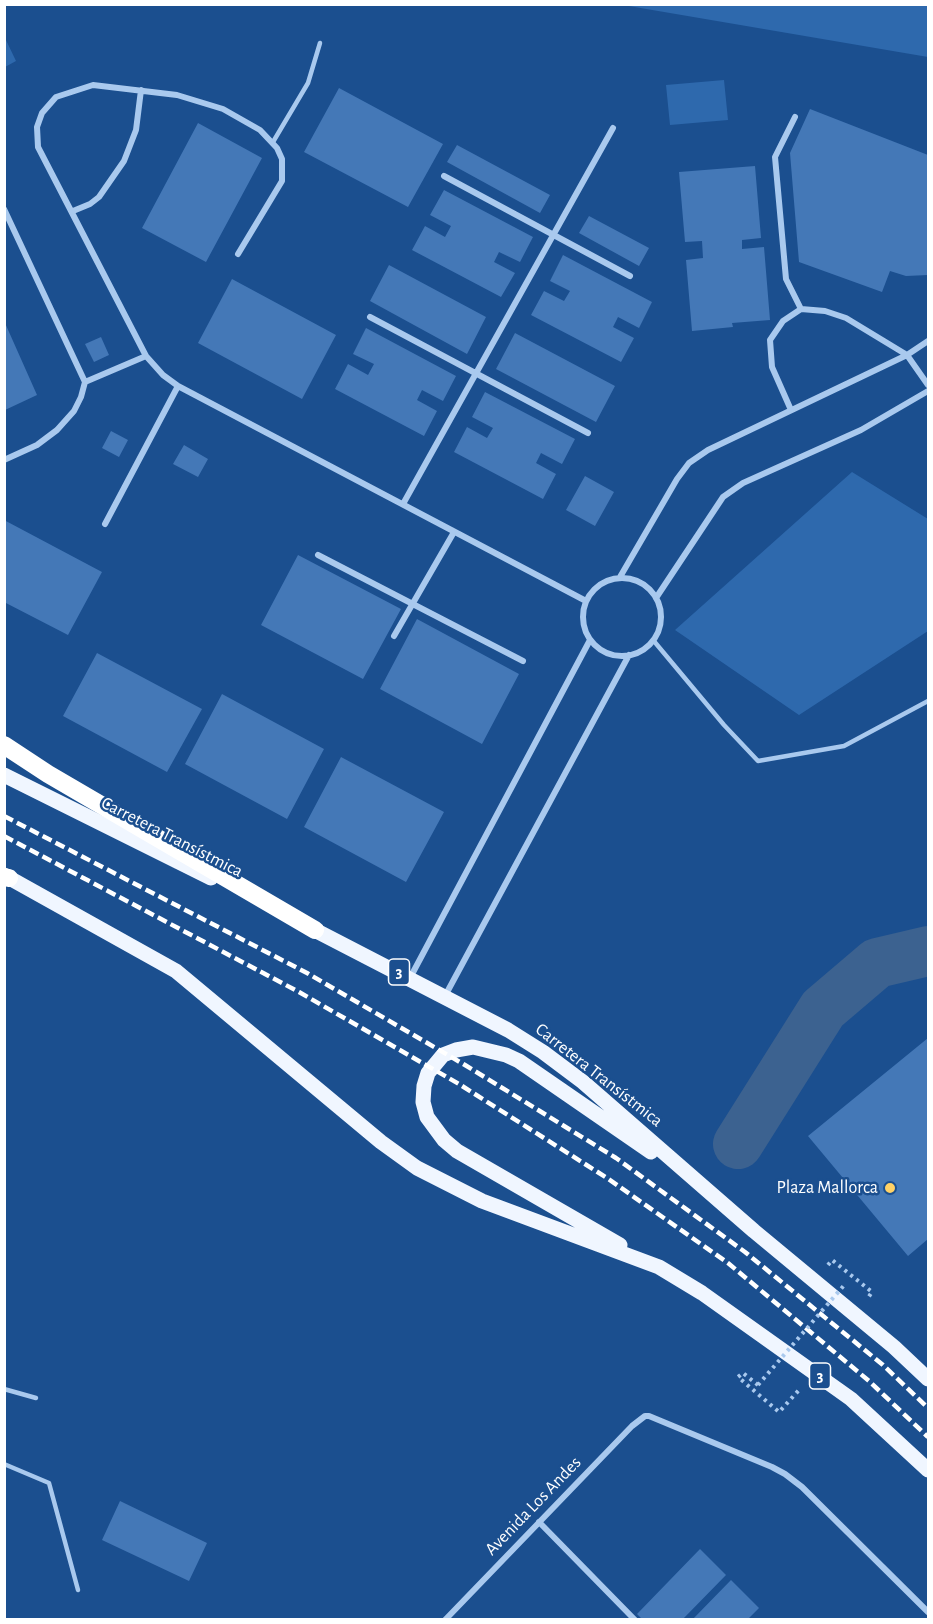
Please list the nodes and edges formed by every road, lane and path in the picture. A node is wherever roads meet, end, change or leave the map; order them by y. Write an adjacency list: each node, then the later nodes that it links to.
1 (320, 43): 5 (lane)
2 (141, 90): 5 (street); 8 (street); 8 (street)
3 (795, 117): 12 (street)
4 (613, 128): 9 (street)
5 (273, 142): 10 (street)
6 (444, 176): 9 (street)
7 (4, 209): 18 (street)
8 (73, 212): 16 (street)
9 (553, 235): 11 (street); 17 (street)
10 (238, 254)
11 (630, 276)
12 (801, 309): 15 (street); 22 (street)
13 (370, 317): 17 (street)
14 (928, 340): 15 (street)
15 (907, 355): 19 (street); 22 (street)
16 (146, 356): 18 (street); 20 (street)
17 (476, 373): 23 (street); 25 (street)
18 (85, 382): 24 (street)
19 (928, 385)
20 (178, 386): 25 (street); 26 (street)
21 (928, 391): 30 (street)
22 (791, 410): 29 (street)
23 (588, 433)
24 (4, 460)
25 (403, 504): 27 (street)
26 (105, 524)
27 (454, 532): 31 (street); 32 (street)
28 (318, 555): 32 (street)
29 (620, 577): 30 (street); 31 (street)
30 (656, 598): 35 (street)
31 (586, 601): 34 (street)
32 (412, 605): 33 (street); 37 (street)
33 (394, 636)
34 (590, 640): 36 (street); 43 (street)
35 (653, 640): 36 (street); 38 (lane)
36 (629, 655): 44 (street)
37 (522, 661)
38 (928, 701)
39 (4, 745): 42 (highway)
40 (4, 775): 42 (main road, Carretera Transístmica / 3)
41 (6, 876): 46 (main road, 3)
42 (315, 930): 43 (main road, Carretera Transístmica / 3)
43 (410, 978): 44 (main road, Carretera Transístmica / 3)
44 (445, 996): 45 (main road, Carretera Transístmica / 3)
45 (713, 1194): 46 (main road); 51 (main road, Carretera Transístmica / 3)
46 (659, 1267): 50 (main road, 3)
47 (833, 1272): 49 (path)
48 (839, 1278): 50 (path, bridge)
49 (872, 1292)
50 (815, 1372): 55 (main road, 3)
51 (928, 1379)
52 (4, 1389): 53 (lane)
53 (36, 1398)
54 (4, 1464): 57 (lane)
55 (928, 1470)
56 (539, 1522): 58 (street, Avenida Los Andes); 59 (street, Avenida Los Andes); 60 (street)
57 (78, 1590)
58 (928, 1612)
59 (446, 1620)
60 (635, 1620)

